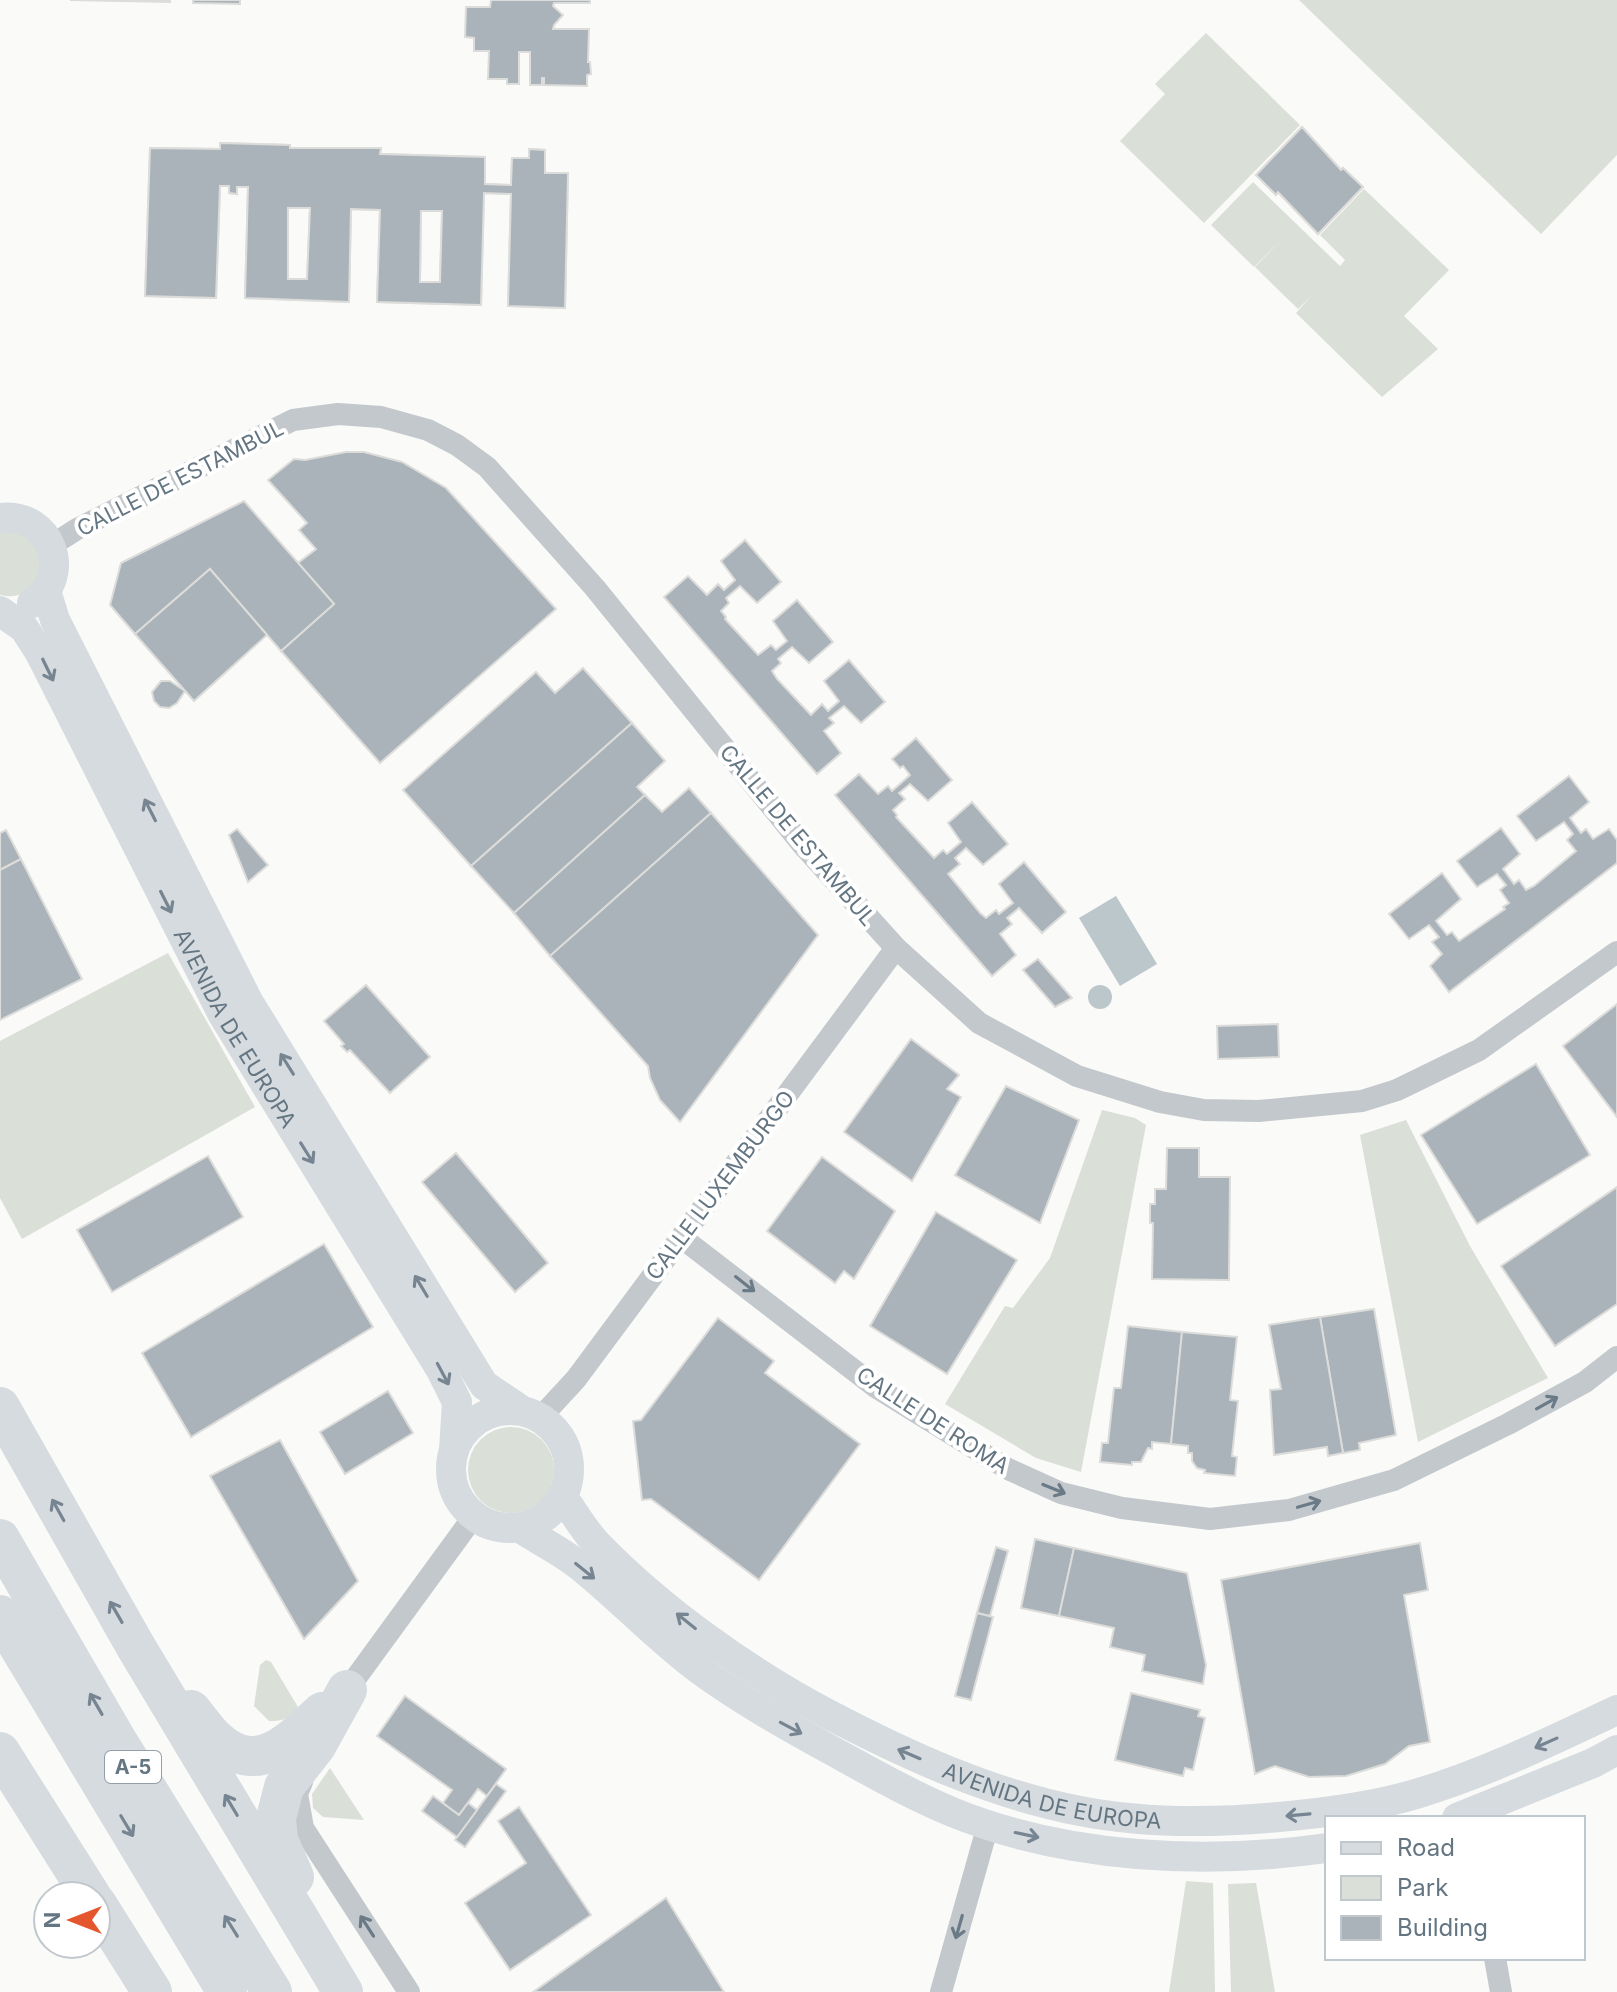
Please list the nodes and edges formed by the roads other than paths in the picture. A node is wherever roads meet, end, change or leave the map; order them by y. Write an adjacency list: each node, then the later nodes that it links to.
1 (6, 510): 2 (street)
2 (52, 545): 3 (street); 5 (street, CALLE DE ESTAMBUL)
3 (46, 591): 4 (street); 10 (street, AVENIDA DE EUROPA, one-way to 3)
4 (0, 610): 11 (street, AVENIDA DE EUROPA, one-way to 11)
5 (896, 948): 6 (street, CALLE DE ESTAMBUL); 7 (street, CALLE LUXEMBURGO)
6 (1617, 952)
7 (682, 1238): 8 (street, CALLE DE ROMA, one-way to 8); 10 (street, CALLE LUXEMBURGO)
8 (1617, 1357)
9 (0, 1407): 17 (highway, one-way to 9)
10 (530, 1414): 11 (street); 12 (street)
11 (454, 1450): 13 (street)
12 (562, 1496): 14 (street); 19 (street, AVENIDA DE EUROPA, one-way to 12)
13 (474, 1516): 14 (street); 18 (street)
14 (520, 1528): 25 (street, AVENIDA DE EUROPA, one-way to 25)
15 (0, 1539): 35 (highway, A-5, one-way to 15)
16 (0, 1615): 34 (highway, A-5, one-way to 34)
17 (136, 1647): 18 (highway); 36 (highway, one-way to 17)
18 (347, 1690): 20 (highway)
19 (1617, 1710)
20 (316, 1746): 36 (highway); 37 (street, one-way to 20)
21 (1617, 1750): 24 (street)
22 (0, 1752): 28 (highway)
23 (0, 1760): 27 (highway)
24 (1466, 1816)
25 (988, 1825): 26 (street, AVENIDA DE EUROPA, one-way to 26); 38 (street, one-way to 38)
26 (1325, 1848)
27 (56, 1880)
28 (81, 1880)
29 (112, 1928): 33 (highway)
30 (101, 1960): 32 (highway)
31 (1495, 1960): 39 (street)
32 (119, 1992)
33 (152, 1992)
34 (227, 1992)
35 (272, 1992)
36 (346, 1992)
37 (409, 1992)
38 (941, 1992)
39 (1501, 1992)

